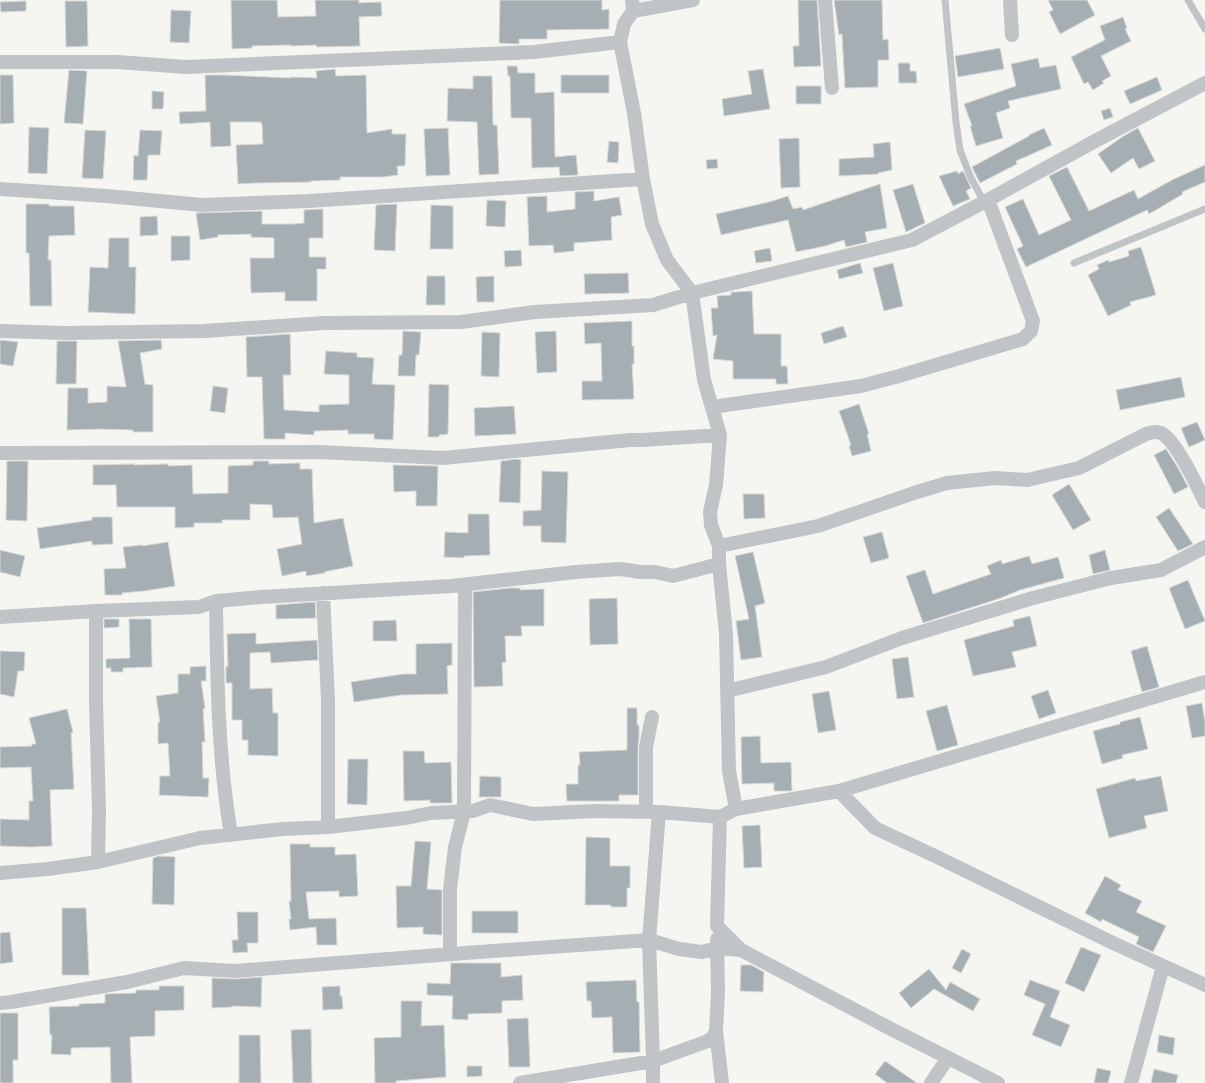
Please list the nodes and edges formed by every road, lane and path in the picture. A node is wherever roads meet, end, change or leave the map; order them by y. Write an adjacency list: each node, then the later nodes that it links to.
1 (693, 0): 6 (street)
2 (825, 0): 12 (street)
3 (945, 0): 15 (lane)
4 (1010, 0): 8 (street)
5 (1188, 0): 7 (lane)
6 (632, 5): 9 (street)
7 (1205, 29)
8 (1012, 35)
9 (620, 42): 10 (street); 13 (street)
10 (0, 62)
11 (1205, 83): 15 (street)
12 (832, 88)
13 (643, 179): 14 (street); 18 (street)
14 (0, 189)
15 (986, 201): 18 (street); 20 (street)
16 (1205, 210): 17 (lane)
17 (1074, 264)
18 (692, 293): 19 (street); 20 (street)
19 (0, 331)
20 (712, 407): 21 (street)
21 (720, 435): 22 (street); 24 (street)
22 (0, 453)
23 (1205, 502): 24 (street)
24 (719, 546): 26 (street)
25 (1205, 547): 33 (street)
26 (719, 564): 27 (street); 33 (street)
27 (465, 584): 28 (street); 37 (street)
28 (323, 593): 29 (street); 40 (street)
29 (216, 601): 30 (street); 41 (street)
30 (96, 611): 31 (street); 42 (street)
31 (0, 617)
32 (1205, 682): 35 (street)
33 (727, 691): 36 (street)
34 (652, 717): 38 (street)
35 (839, 791): 36 (street); 49 (street)
36 (736, 809): 39 (street)
37 (464, 812): 38 (street); 40 (street); 48 (street)
38 (652, 812): 39 (street); 45 (street)
39 (720, 817): 44 (street)
40 (328, 827): 41 (street)
41 (231, 835): 42 (street)
42 (98, 862): 43 (street)
43 (0, 873)
44 (717, 926): 46 (street); 47 (street)
45 (649, 940): 46 (street); 48 (street); 54 (street)
46 (717, 948): 47 (street); 52 (street)
47 (741, 950): 53 (street)
48 (450, 954): 51 (street)
49 (1163, 966): 50 (street); 60 (street)
50 (1204, 983)
51 (0, 1003)
52 (716, 1031): 54 (street); 57 (street)
53 (948, 1058): 58 (street); 59 (street)
54 (653, 1061): 55 (street); 56 (street)
55 (520, 1083)
56 (653, 1083)
57 (722, 1083)
58 (931, 1083)
59 (998, 1083)
60 (1131, 1083)

